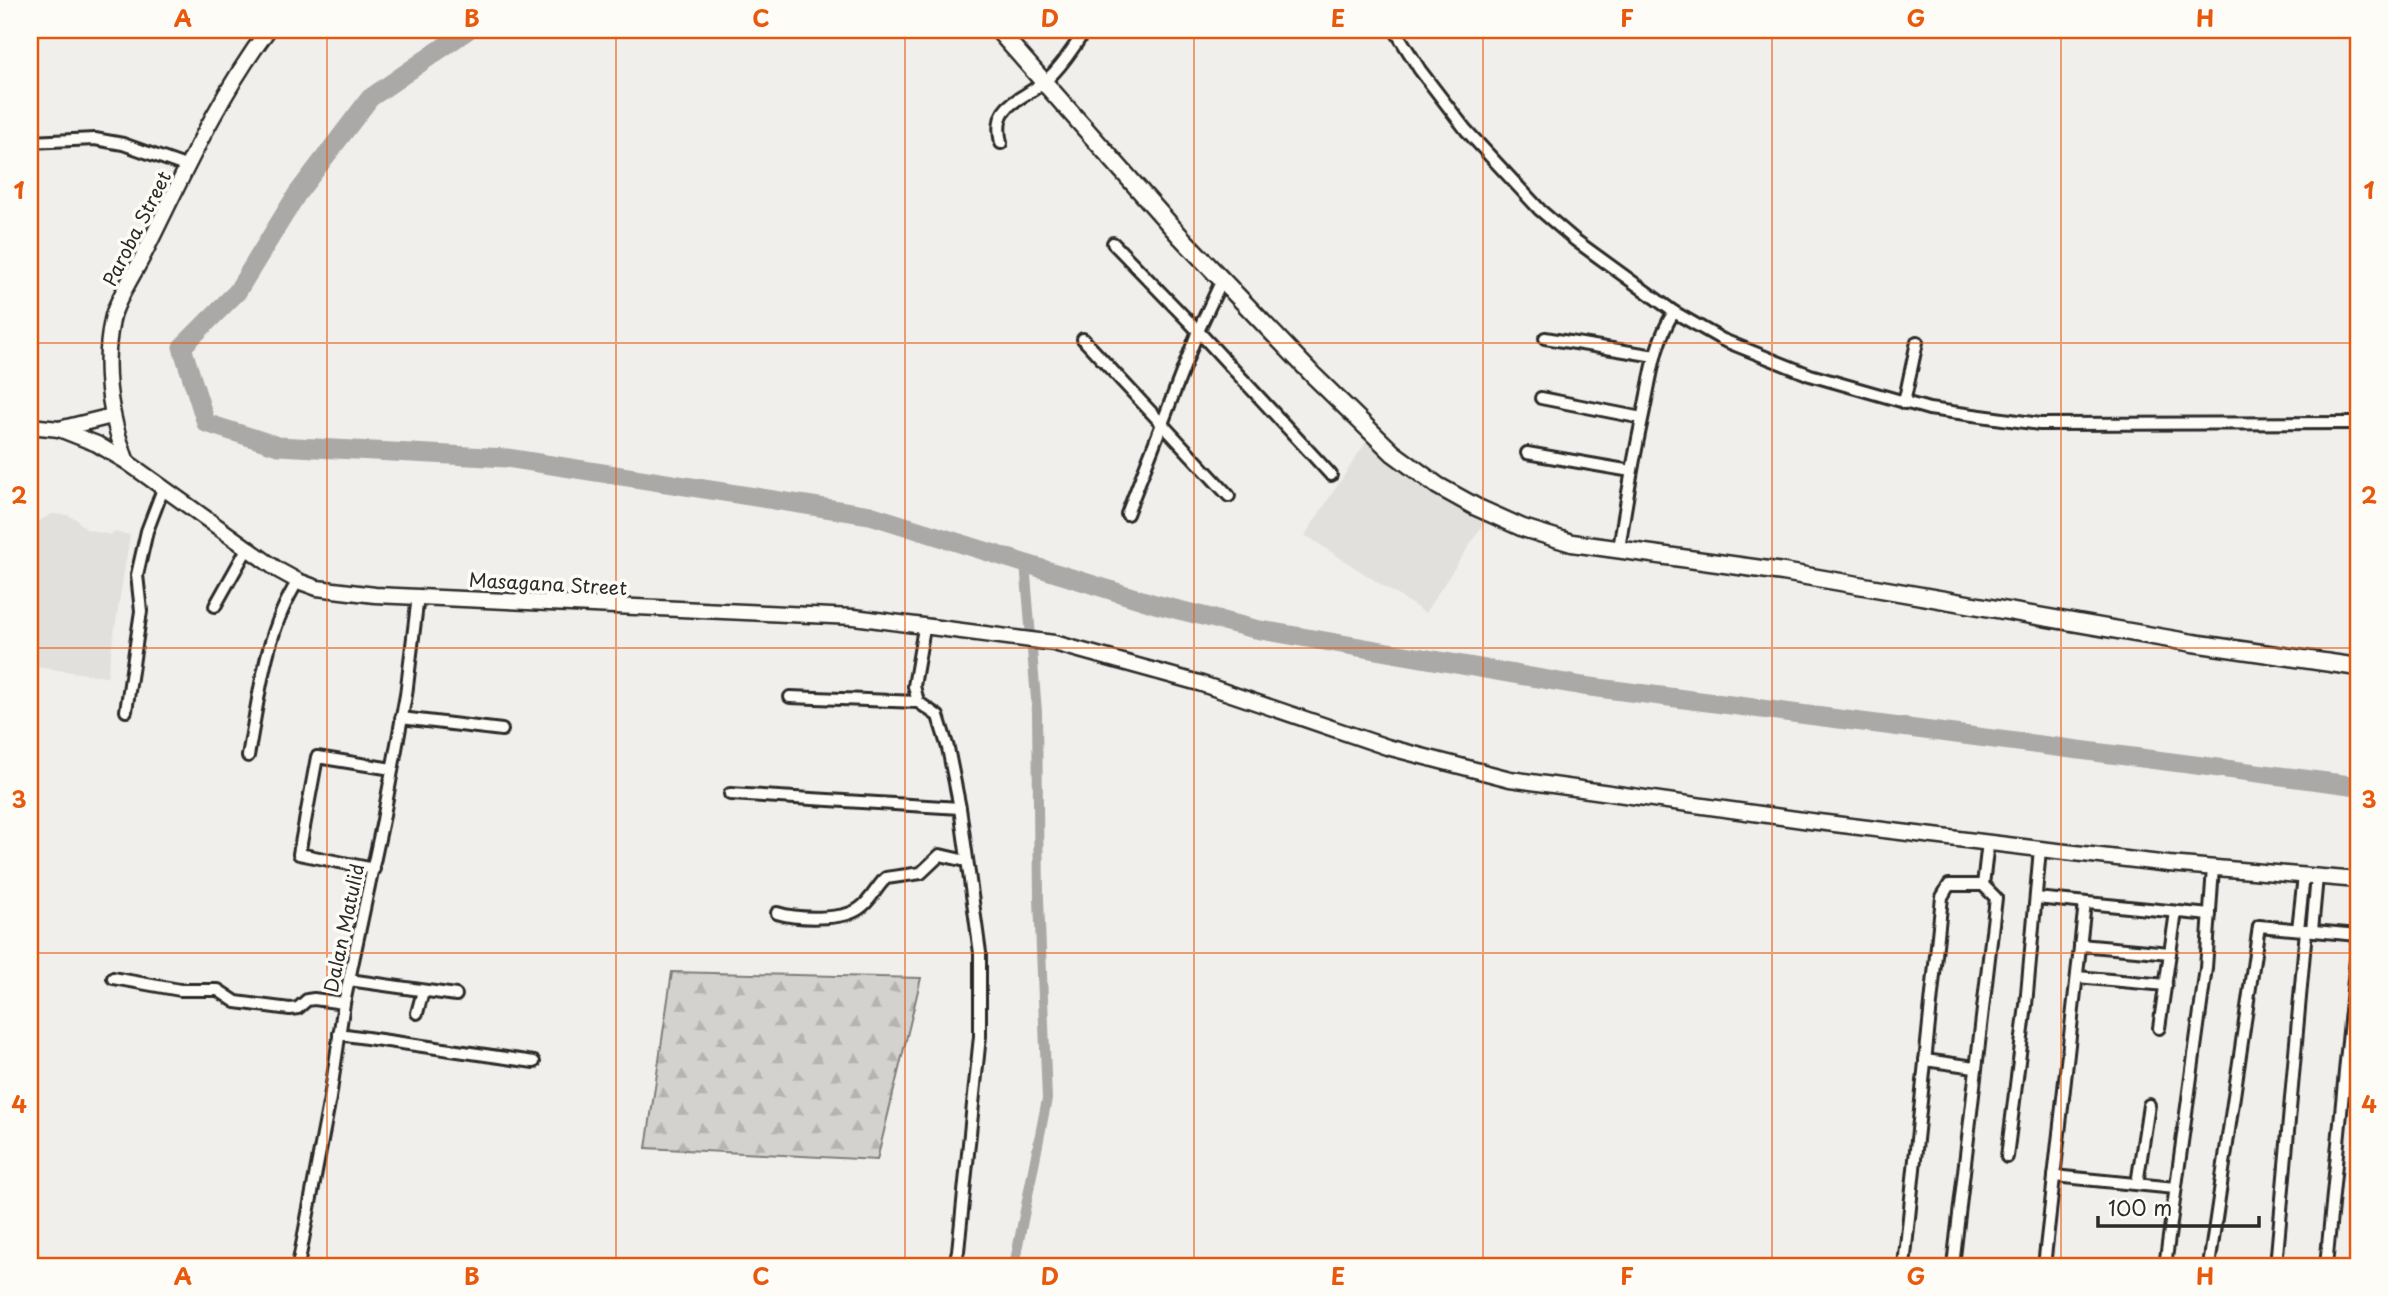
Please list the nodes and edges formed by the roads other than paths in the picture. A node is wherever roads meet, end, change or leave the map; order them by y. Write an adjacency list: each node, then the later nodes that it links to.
1 (268, 30): 8 (street, Paroba Street)
2 (998, 30): 5 (main road)
3 (1085, 30): 5 (street)
4 (1395, 30): 11 (street)
5 (1045, 82): 7 (street); 10 (main road)
6 (30, 142): 8 (street)
7 (1000, 143)
8 (188, 167): 19 (street, Paroba Street)
9 (1113, 243): 12 (street)
10 (1222, 280): 12 (street); 33 (main road)
11 (1674, 312): 16 (street); 18 (street)
12 (1198, 331): 22 (street); 28 (street)
13 (1545, 338): 16 (street)
14 (1083, 339): 22 (street)
15 (1917, 342): 18 (street)
16 (1655, 356): 20 (street)
17 (1541, 398): 20 (street)
18 (1904, 403): 21 (street)
19 (112, 416): 24 (street); 26 (street, Paroba Street)
20 (1642, 418): 27 (street)
21 (2358, 423)
22 (1163, 424): 30 (street); 31 (street)
23 (30, 426): 24 (street)
24 (60, 429): 26 (street, Masagana Street)
25 (1527, 453): 27 (street)
26 (127, 462): 29 (street, Masagana Street)
27 (1631, 471): 33 (street)
28 (1331, 475)
29 (163, 489): 32 (street, Masagana Street); 41 (street)
30 (1229, 496)
31 (1127, 514)
32 (247, 549): 34 (street, Masagana Street); 36 (street)
33 (1619, 549): 38 (main road)
34 (298, 581): 35 (street, Masagana Street); 44 (street)
35 (418, 596): 37 (street, Masagana Street); 42 (street, Dalan Matulid)
36 (215, 606)
37 (924, 628): 40 (street); 48 (street, Masagana Street)
38 (2358, 667)
39 (790, 697): 40 (street)
40 (918, 702): 47 (street)
41 (126, 711)
42 (401, 718): 43 (street); 45 (street, Dalan Matulid)
43 (502, 730)
44 (248, 756)
45 (392, 769): 52 (street, Dalan Matulid); 52 (street)
46 (730, 794): 47 (street)
47 (960, 808): 50 (street)
48 (1988, 842): 49 (street, Masagana Street); 55 (street)
49 (2040, 849): 51 (street, Masagana Street); 56 (street)
50 (966, 861): 59 (street); 84 (street)
51 (2213, 868): 53 (street, Masagana Street); 60 (street)
52 (373, 869): 67 (street, Dalan Matulid)
53 (2310, 877): 54 (street, Masagana Street); 61 (street)
54 (2358, 880)
55 (1983, 885): 75 (street); 77 (street)
56 (2036, 898): 57 (street); 79 (street)
57 (2085, 903): 58 (street); 63 (street)
58 (2176, 912): 60 (street); 64 (street)
59 (777, 913)
60 (2210, 915): 82 (street)
61 (2305, 930): 62 (street); 89 (street); 90 (street)
62 (2358, 937): 91 (street)
63 (2080, 945): 64 (street); 65 (street)
64 (2170, 954): 68 (street)
65 (2077, 977): 68 (street); 80 (street)
66 (113, 978): 71 (street)
67 (349, 980): 69 (street); 71 (street, Dalan Matulid)
68 (2165, 985): 73 (street)
69 (423, 991): 70 (street); 72 (street)
70 (456, 995)
71 (344, 1003): 74 (street, Dalan Matulid)
72 (417, 1013)
73 (2160, 1028)
74 (339, 1034): 76 (street); 83 (street, Dalan Matulid)
75 (1925, 1060): 77 (street); 85 (street)
76 (534, 1062)
77 (1975, 1067): 86 (street)
78 (2149, 1105): 81 (street)
79 (2007, 1157)
80 (2054, 1176): 81 (street); 87 (street)
81 (2137, 1184): 82 (street)
82 (2175, 1188): 88 (street)
83 (298, 1266)
84 (954, 1266)
85 (1904, 1266)
86 (1954, 1266)
87 (2044, 1266)
88 (2165, 1266)
89 (2209, 1266)
90 (2276, 1266)
91 (2326, 1266)

